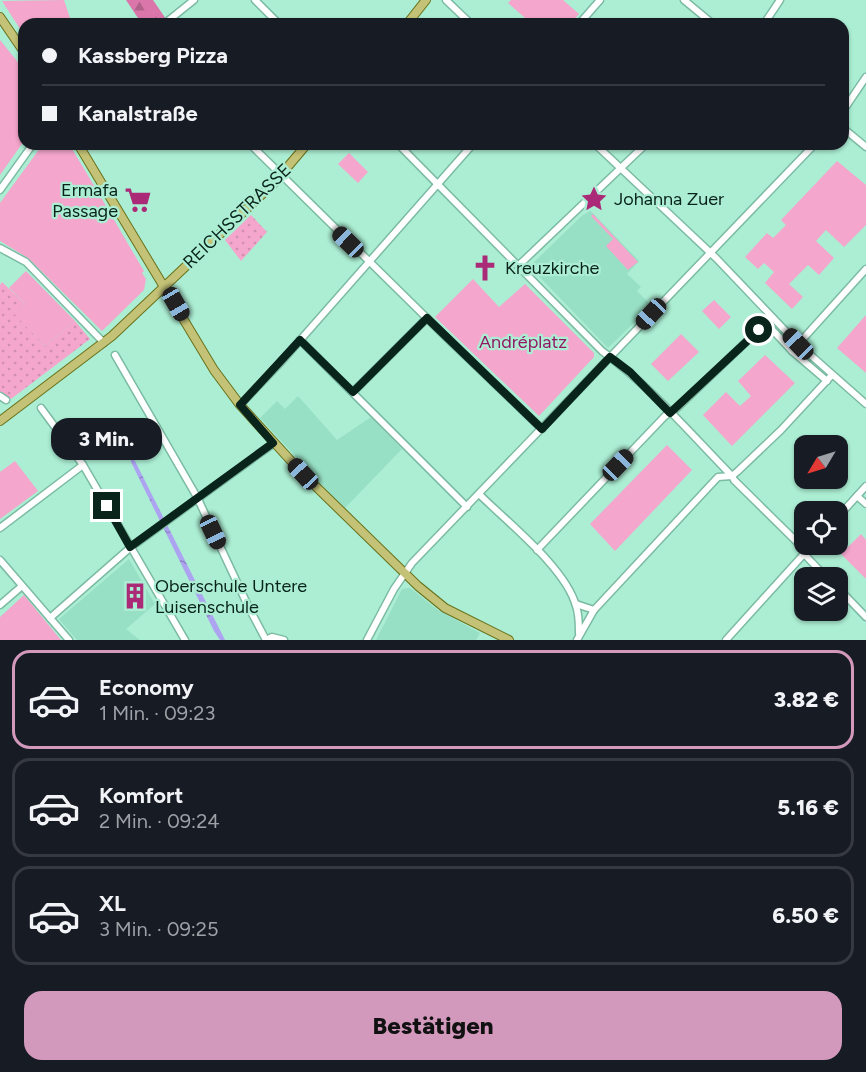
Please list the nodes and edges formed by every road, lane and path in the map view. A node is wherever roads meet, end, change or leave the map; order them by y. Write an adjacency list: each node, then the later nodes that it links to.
1 (194, 0): 9 (street)
2 (255, 0): 10 (street)
3 (426, 0): 11 (main road)
4 (446, 0): 12 (street)
5 (600, 0): 13 (street)
6 (684, 0): 14 (street)
7 (780, 0): 15 (street)
8 (0, 17): 16 (main road)
9 (172, 18)
10 (273, 18)
11 (411, 18)
12 (465, 18)
13 (584, 18)
14 (706, 18)
15 (768, 18)
16 (18, 43)
17 (866, 77): 18 (street)
18 (849, 102)
19 (849, 133): 20 (street)
20 (866, 147)
21 (29, 150): 33 (street)
22 (82, 150): 39 (main road)
23 (256, 150): 31 (street)
24 (302, 150): 31 (main road, REICHSSTRASSE)
25 (404, 150): 32 (street)
26 (468, 150): 32 (street)
27 (601, 150): 30 (street)
28 (640, 150): 30 (street)
29 (809, 150): 35 (street)
30 (620, 169): 35 (street); 37 (street)
31 (281, 176): 36 (street); 39 (main road, REICHSSTRASSE)
32 (438, 184): 36 (street); 37 (street)
33 (0, 190)
34 (0, 248): 44 (street)
35 (710, 253): 40 (street); 48 (street)
36 (369, 262): 41 (street); 43 (street)
37 (518, 266): 48 (street)
38 (866, 270): 45 (street)
39 (165, 285): 44 (main road, REICHSSTRASSE); 53 (main road)
40 (772, 317): 42 (street); 45 (street)
41 (427, 318): 51 (street); 57 (street)
42 (766, 323): 46 (street); 55 (street)
43 (300, 340): 51 (street); 53 (street)
44 (104, 343): 56 (main road, REICHSSTRASSE)
45 (798, 344): 46 (street); 49 (street)
46 (792, 351): 50 (street)
47 (115, 356): 64 (street)
48 (610, 357): 55 (street); 57 (street)
49 (832, 375): 50 (street); 52 (street)
50 (827, 381): 60 (street)
51 (353, 392): 67 (street)
52 (866, 404)
53 (240, 405): 58 (main road)
54 (41, 408): 59 (street)
55 (670, 413): 60 (street); 71 (street)
56 (0, 421)
57 (542, 429): 62 (street)
58 (273, 443): 64 (street); 76 (main road)
59 (83, 465): 68 (street); 70 (street)
60 (732, 476): 69 (street); 81 (street)
61 (866, 486): 63 (street)
62 (479, 494): 67 (street); 71 (street)
63 (857, 496): 65 (street); 66 (street)
64 (197, 497): 70 (street); 87 (street)
65 (866, 504)
66 (848, 506)
67 (467, 507): 76 (street)
68 (0, 528)
69 (794, 540)
70 (130, 547): 83 (street); 86 (street)
71 (537, 550): 79 (street)
72 (803, 555): 91 (street)
73 (805, 555): 75 (street)
74 (0, 560): 77 (street)
75 (816, 567)
76 (405, 574): 89 (street); 90 (main road)
77 (22, 586): 80 (street); 83 (street)
78 (848, 598): 82 (street)
79 (576, 604): 81 (street); 84 (street)
80 (0, 605)
81 (594, 610): 84 (street)
82 (866, 617)
83 (50, 618): 85 (street)
84 (578, 637)
85 (69, 640)
86 (185, 640)
87 (266, 640): 88 (street)
88 (284, 640)
89 (367, 640)
90 (509, 640)
91 (726, 640)

